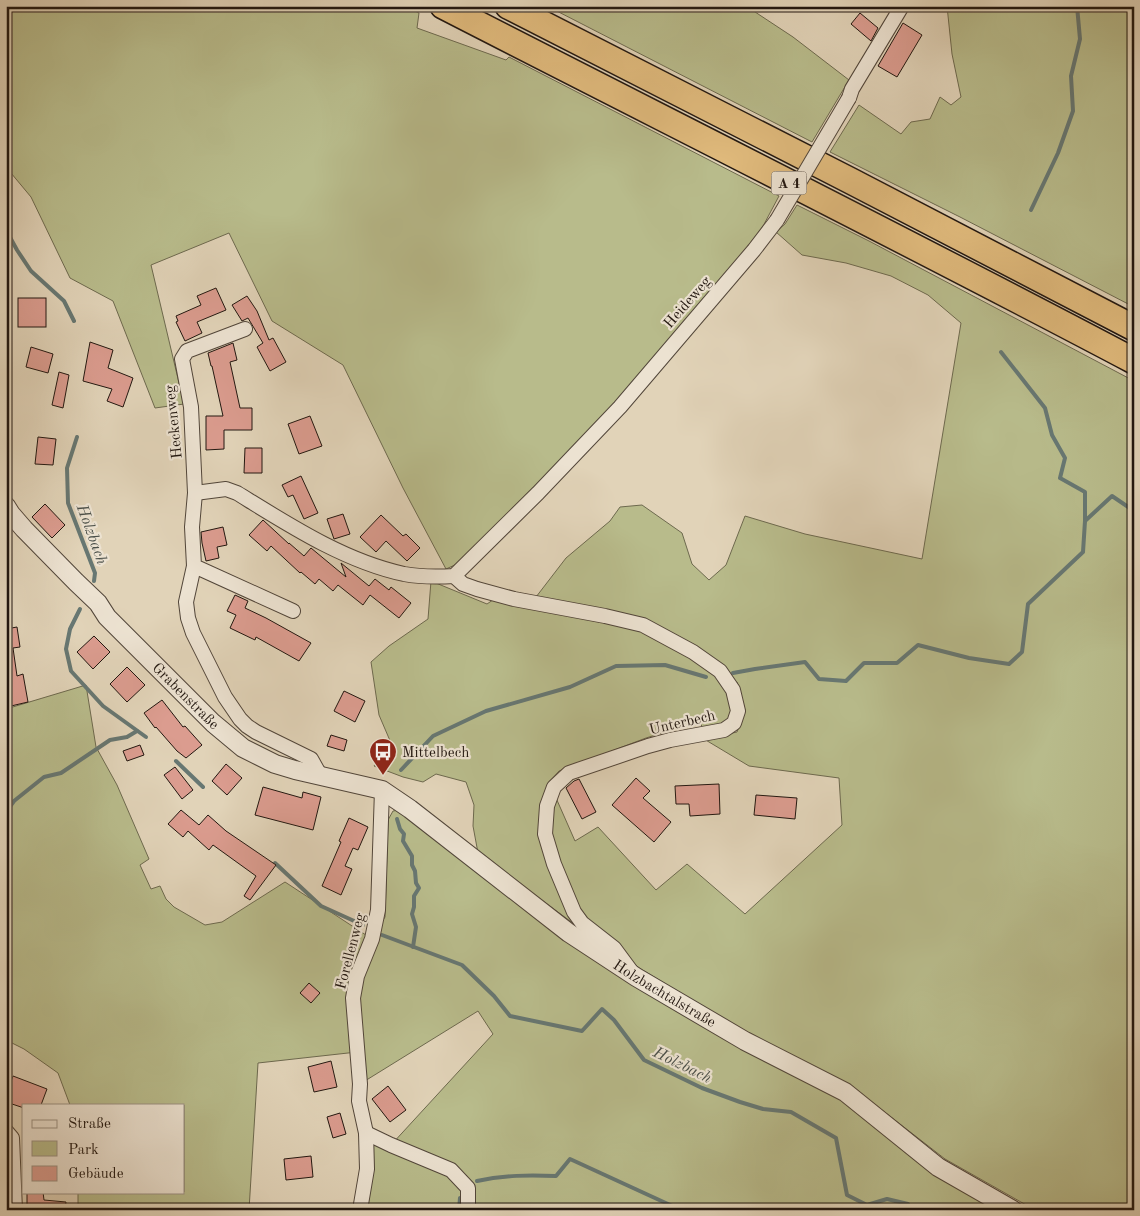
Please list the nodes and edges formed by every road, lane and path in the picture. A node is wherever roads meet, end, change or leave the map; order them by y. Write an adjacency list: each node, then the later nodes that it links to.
1 (443, 6): 6 (highway, A 4)
2 (508, 6): 4 (highway, A 4)
3 (902, 6): 10 (street, Heideweg, bridge)
4 (1134, 328)
5 (244, 329): 7 (street, Heckenweg)
6 (1134, 360)
7 (195, 493): 9 (street); 10 (street)
8 (6, 506): 12 (street, Grabenstraße)
9 (194, 566): 11 (street); 12 (street)
10 (449, 576): 14 (street, Unterbech)
11 (293, 611)
12 (320, 775): 13 (street, Holzbachtalstraße)
13 (382, 790): 14 (street, Holzbachtalstraße); 16 (street, Forellenweg)
14 (636, 977): 20 (street, Holzbachtalstraße)
15 (6, 1131): 17 (street)
16 (366, 1133): 18 (street, Forellenweg); 19 (street)
17 (15, 1210)
18 (360, 1210)
19 (468, 1210)
20 (1013, 1210)

